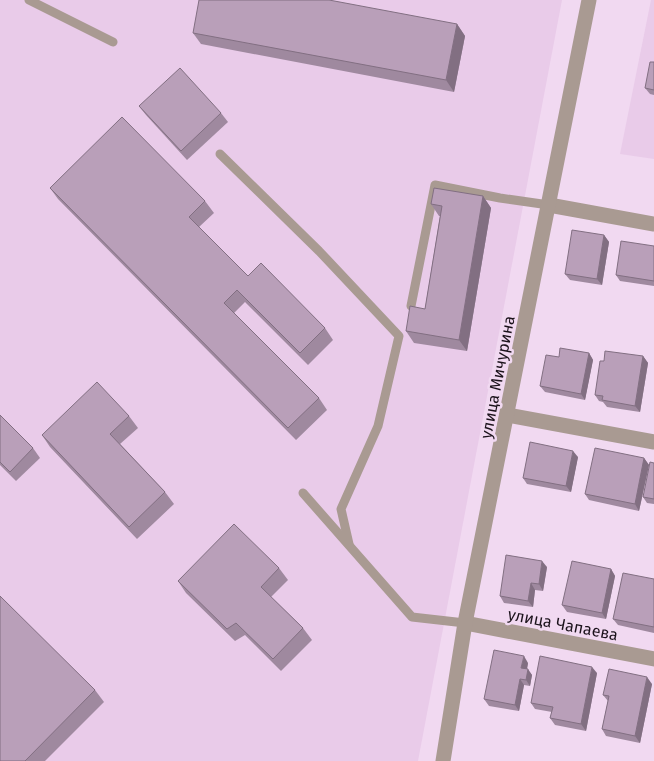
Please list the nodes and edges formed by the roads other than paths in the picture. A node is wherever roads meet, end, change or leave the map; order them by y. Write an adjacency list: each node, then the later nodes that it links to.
1 (29, 0): 3 (lane)
2 (589, 0): 5 (street, улица Мичурина)
3 (113, 42)
4 (220, 154): 11 (lane)
5 (549, 205): 6 (street); 7 (lane); 8 (street, улица Мичурина)
6 (654, 224)
7 (411, 306)
8 (507, 415): 9 (street); 12 (street, улица Мичурина)
9 (654, 442)
10 (304, 493): 11 (lane)
11 (348, 544): 12 (lane)
12 (465, 623): 13 (street, улица Чапаева); 14 (street, улица Мичурина)
13 (654, 659)
14 (443, 761)

